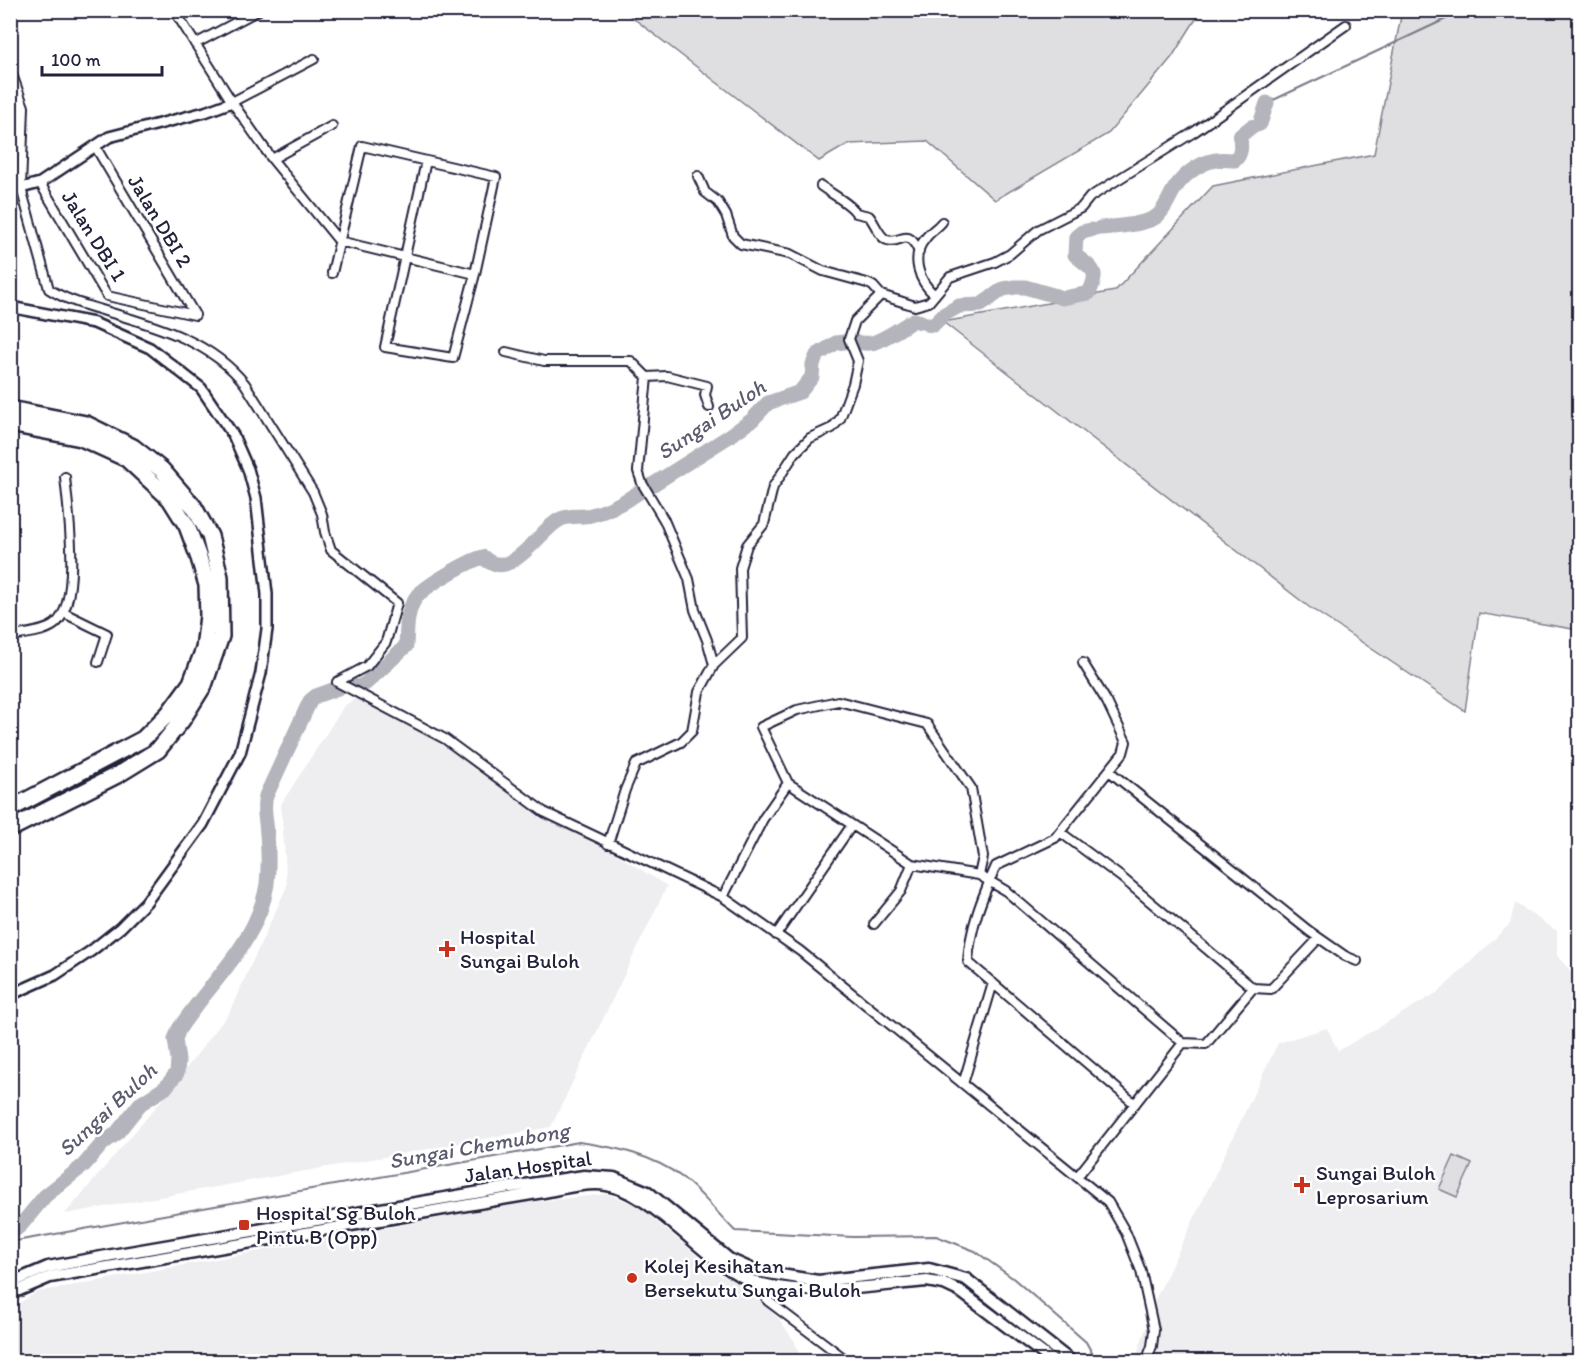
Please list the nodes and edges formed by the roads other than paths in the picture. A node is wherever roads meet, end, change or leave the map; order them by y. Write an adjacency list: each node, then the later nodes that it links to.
1 (174, 10): 4 (street)
2 (259, 10): 4 (street)
3 (1346, 25): 23 (street)
4 (195, 44): 7 (street)
5 (314, 59): 7 (street)
6 (10, 69): 15 (street)
7 (232, 102): 9 (street); 10 (street)
8 (332, 126): 10 (street)
9 (95, 146): 13 (street); 25 (street, Jalan DBI 2)
10 (272, 159): 17 (street)
11 (426, 161): 17 (street); 19 (street); 21 (street)
12 (698, 176): 22 (street)
13 (40, 183): 15 (street); 25 (street, Jalan DBI 1)
14 (821, 186): 18 (street)
15 (16, 189): 44 (street)
16 (942, 222): 18 (street)
17 (339, 241): 19 (street); 20 (street)
18 (919, 252): 23 (street)
19 (405, 257): 21 (street); 21 (street)
20 (332, 273)
21 (475, 274)
22 (881, 295): 23 (street); 37 (street)
23 (935, 295)
24 (10, 307): 55 (street)
25 (195, 315)
26 (506, 352): 27 (street)
27 (647, 377): 28 (street); 37 (street)
28 (709, 407)
29 (18, 417): 30 (highway)
30 (83, 431): 40 (highway); 42 (highway)
31 (65, 477): 32 (street)
32 (64, 613): 34 (street); 35 (street)
33 (10, 620): 34 (street)
34 (11, 637)
35 (98, 662)
36 (1083, 663): 38 (street)
37 (714, 665): 44 (street)
38 (1108, 771): 43 (street); 51 (street)
39 (788, 783): 41 (street); 46 (street); 48 (street)
40 (10, 809)
41 (852, 825): 45 (street); 50 (street)
42 (10, 829)
43 (1060, 832): 47 (street); 54 (street)
44 (608, 844): 48 (street)
45 (912, 864): 46 (street); 49 (street)
46 (979, 875): 47 (street)
47 (990, 881): 53 (street); 56 (street)
48 (723, 897): 50 (street)
49 (874, 924)
50 (776, 935): 57 (street)
51 (1319, 938): 52 (street); 54 (street)
52 (1357, 961)
53 (993, 983): 57 (street); 58 (street)
54 (1253, 988): 56 (street)
55 (10, 995)
56 (1183, 1043): 58 (street)
57 (963, 1084): 59 (street)
58 (1135, 1104): 59 (street)
59 (1077, 1177): 66 (street)
60 (756, 1276): 61 (main road, Jalan Hospital); 62 (main road, Jalan Hospital); 63 (street); 64 (main road, Jalan Hospital); 65 (main road, Jalan Hospital)
61 (10, 1283)
62 (10, 1294)
63 (849, 1362)
64 (1054, 1362)
65 (1072, 1362)
66 (1146, 1362)

